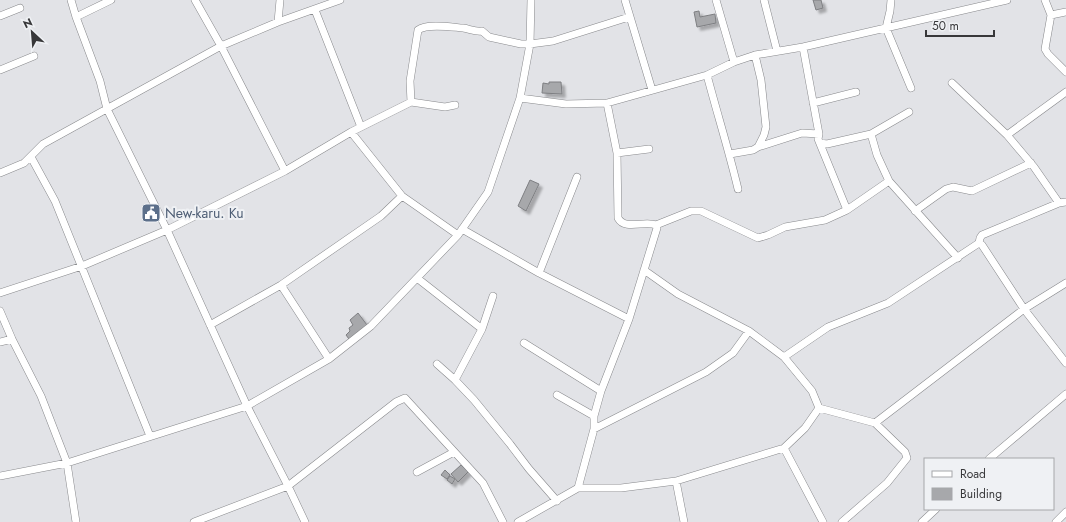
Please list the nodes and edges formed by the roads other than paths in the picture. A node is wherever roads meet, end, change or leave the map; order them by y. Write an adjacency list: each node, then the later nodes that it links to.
1 (71, 0): 19 (street)
2 (111, 0): 19 (street)
3 (195, 0): 23 (street)
4 (280, 0): 20 (street)
5 (340, 0): 14 (street)
6 (532, 0): 22 (street)
7 (624, 0): 18 (street)
8 (716, 0): 28 (street)
9 (764, 0): 25 (street)
10 (891, 0): 21 (street)
11 (1007, 0): 21 (street)
12 (1044, 0): 16 (street)
13 (20, 8): 17 (street)
14 (315, 10): 20 (street); 44 (street)
15 (1066, 12): 16 (street)
16 (1051, 15): 30 (street)
17 (0, 16)
18 (629, 16): 22 (street); 34 (street)
19 (76, 18): 42 (street)
20 (278, 22): 23 (street)
21 (886, 28): 24 (street); 33 (street)
22 (530, 44): 37 (street); 38 (street)
23 (221, 46): 42 (street); 58 (street)
24 (803, 47): 25 (street); 40 (street)
25 (776, 51): 26 (street)
26 (755, 55): 28 (street); 48 (street)
27 (34, 56): 29 (street)
28 (734, 62): 31 (street)
29 (0, 70)
30 (1066, 72)
31 (707, 75): 34 (street); 55 (street)
32 (952, 83): 49 (street)
33 (911, 88)
34 (652, 90): 39 (street)
35 (856, 92): 40 (street)
36 (1066, 92): 49 (street)
37 (520, 98): 39 (street); 69 (street)
38 (411, 102): 41 (street); 44 (street)
39 (607, 103): 54 (street)
40 (813, 103): 46 (street)
41 (455, 105)
42 (107, 109): 56 (street); 68 (street)
43 (909, 112): 47 (street)
44 (361, 127): 45 (street)
45 (351, 132): 58 (street); 63 (street)
46 (819, 134): 50 (street); 51 (street)
47 (870, 134): 51 (street); 61 (street)
48 (764, 135): 50 (street); 52 (street)
49 (1006, 135): 57 (street)
50 (770, 143): 52 (street)
51 (820, 143): 65 (street)
52 (758, 147): 55 (street)
53 (649, 148): 54 (street)
54 (617, 153): 67 (street)
55 (730, 154): 62 (street)
56 (30, 157): 59 (street); 72 (street)
57 (1030, 163): 64 (street); 66 (street)
58 (285, 171): 68 (street)
59 (0, 173)
60 (577, 177): 74 (street)
61 (889, 182): 65 (street); 66 (street)
62 (738, 189)
63 (402, 196): 69 (street); 77 (street)
64 (1062, 202): 70 (street)
65 (847, 210): 67 (street)
66 (915, 211): 71 (street)
67 (656, 225): 73 (street)
68 (167, 230): 72 (street); 83 (street)
69 (460, 232): 74 (street); 75 (street)
70 (979, 243): 71 (street); 80 (street)
71 (958, 258): 89 (street)
72 (82, 266): 78 (street); 102 (street)
73 (644, 270): 82 (street); 85 (street)
74 (539, 273): 82 (street)
75 (417, 278): 84 (street); 90 (street)
76 (1066, 283): 80 (street)
77 (281, 285): 83 (street); 90 (street)
78 (0, 293)
79 (493, 296): 84 (street)
80 (1024, 309): 91 (street); 100 (street)
81 (0, 311): 86 (street)
82 (629, 319): 94 (street)
83 (210, 325): 97 (street)
84 (482, 329): 93 (street)
85 (748, 331): 89 (street); 101 (street)
86 (12, 339): 87 (street); 106 (street)
87 (0, 342)
88 (524, 343): 94 (street)
89 (784, 357): 98 (street)
90 (330, 359): 97 (street)
91 (1066, 363)
92 (437, 364): 93 (street)
93 (455, 380): 112 (street)
94 (602, 390): 99 (street)
95 (1066, 394): 105 (street)
96 (558, 396): 99 (street)
97 (247, 406): 102 (street); 110 (street)
98 (819, 408): 100 (street); 103 (street)
99 (594, 416): 101 (street)
100 (875, 423): 123 (street)
101 (594, 429): 111 (street)
102 (150, 436): 106 (street)
103 (784, 448): 109 (street); 122 (street)
104 (454, 452): 107 (street); 110 (street); 119 (street)
105 (990, 458)
106 (67, 463): 108 (street); 116 (street)
107 (417, 472)
108 (0, 476)
109 (676, 481): 111 (street); 121 (street)
110 (288, 486): 115 (street); 118 (street)
111 (578, 488): 112 (street)
112 (557, 500): 120 (street)
113 (935, 510): 124 (street)
114 (1066, 512): 125 (street)
115 (214, 519): 117 (street)
116 (76, 522)
117 (194, 522)
118 (305, 522)
119 (503, 522)
120 (518, 522)
121 (684, 522)
122 (823, 522)
123 (842, 522)
124 (922, 522)
125 (1056, 522)

